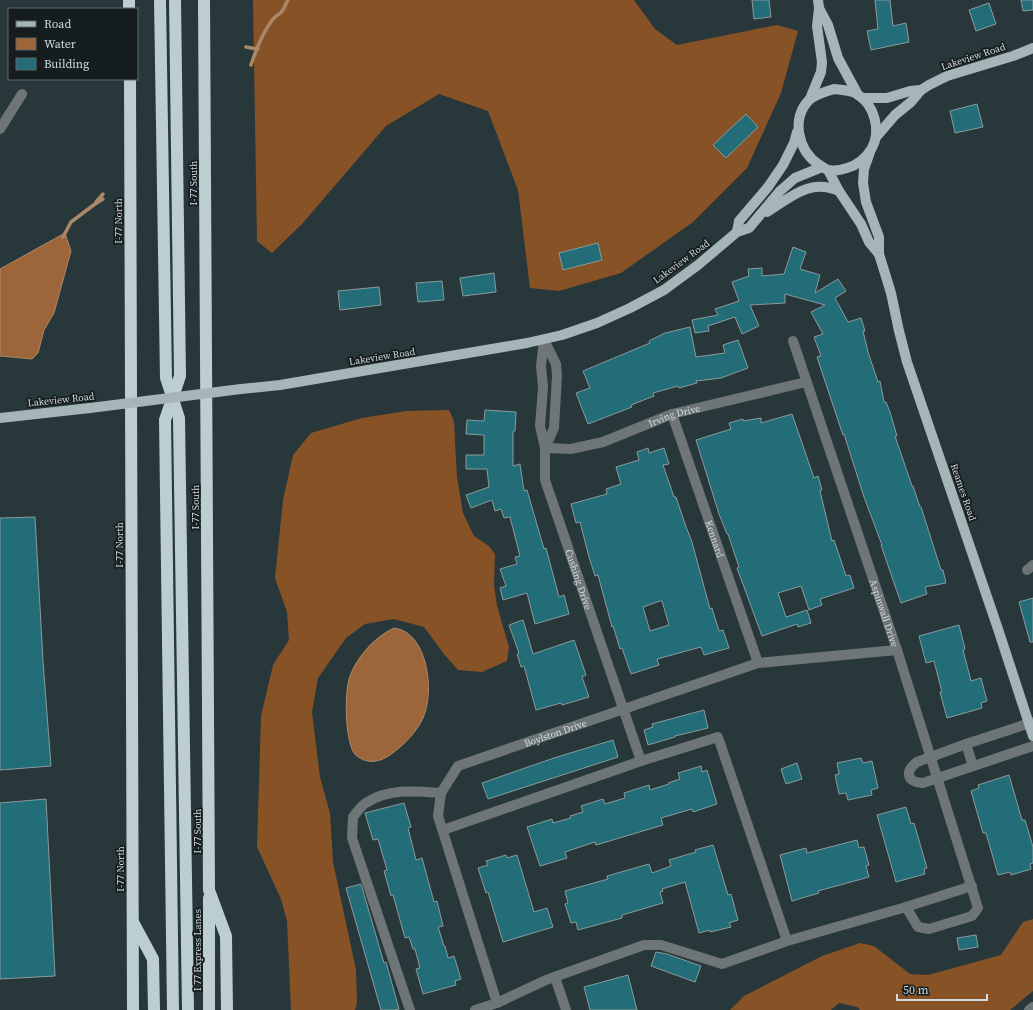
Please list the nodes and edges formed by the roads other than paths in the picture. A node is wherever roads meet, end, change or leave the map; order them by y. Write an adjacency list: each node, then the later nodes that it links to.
1 (160, 0): 23 (highway)
2 (175, 0): 23 (highway)
3 (204, 0): 41 (highway, I-77 South)
4 (819, 4): 9 (main road); 10 (main road)
5 (1033, 48): 7 (main road, Lakeview Road)
6 (130, 80): 43 (highway, I-77 North)
7 (921, 90): 9 (main road, Lakeview Road); 13 (main road, Lakeview Road)
8 (22, 94): 12 (street)
9 (860, 97): 10 (main road); 13 (main road)
10 (809, 100): 11 (main road)
11 (798, 125): 15 (main road); 18 (main road, Lakeview Road)
12 (0, 129)
13 (876, 136): 14 (main road)
14 (870, 152): 15 (main road); 19 (main road, Reames Road)
15 (825, 168): 16 (main road, Reames Road); 17 (main road, Lakeview Road)
16 (839, 191): 17 (main road); 19 (main road, Reames Road)
17 (760, 216): 18 (main road, Lakeview Road)
18 (737, 232): 20 (main road, Lakeview Road)
19 (879, 254): 30 (main road, Reames Road)
20 (544, 340): 23 (main road, Lakeview Road, bridge); 26 (street, Cushing Drive); 26 (street, Cushing Drive)
21 (793, 341): 22 (street, Aspinwall Drive)
22 (806, 382): 24 (street, Irving Drive); 27 (street, Aspinwall Drive)
23 (172, 398): 25 (main road, Lakeview Road, bridge); 50 (highway); 51 (highway)
24 (672, 414): 26 (street, Irving Drive); 28 (street, Kennard)
25 (0, 418)
26 (545, 448): 29 (street, Cushing Drive)
27 (897, 650): 28 (street, Boylston Drive); 34 (street, Aspinwall Drive)
28 (758, 663): 29 (street, Boylston Drive)
29 (624, 709): 35 (street, Cushing Drive); 38 (street, Boylston Drive)
30 (1031, 723): 31 (main road, Reames Road); 32 (street)
31 (1033, 736)
32 (966, 744): 34 (street); 36 (street)
33 (1033, 746): 36 (street)
34 (932, 757): 37 (street, Aspinwall Drive); 37 (street)
35 (641, 761): 39 (street); 44 (street)
36 (973, 766): 37 (street)
37 (938, 778): 40 (street, Aspinwall Drive)
38 (441, 793): 39 (street, Boylston Drive); 54 (street)
39 (443, 830): 46 (street, Boylston Drive)
40 (972, 886): 42 (street); 42 (street, Aspinwall Drive)
41 (209, 890): 52 (highway, I 77 Express Lanes); 53 (highway, I-77 South)
42 (906, 907): 44 (street)
43 (132, 919): 48 (highway, I-77 North); 49 (highway)
44 (787, 941): 45 (street)
45 (555, 977): 46 (street); 56 (street)
46 (497, 1003): 55 (street)
47 (1033, 1006): 57 (street)
48 (133, 1010)
49 (154, 1010)
50 (172, 1010)
51 (188, 1010)
52 (208, 1010)
53 (228, 1010)
54 (410, 1010)
55 (475, 1010)
56 (566, 1010)
57 (1029, 1010)

